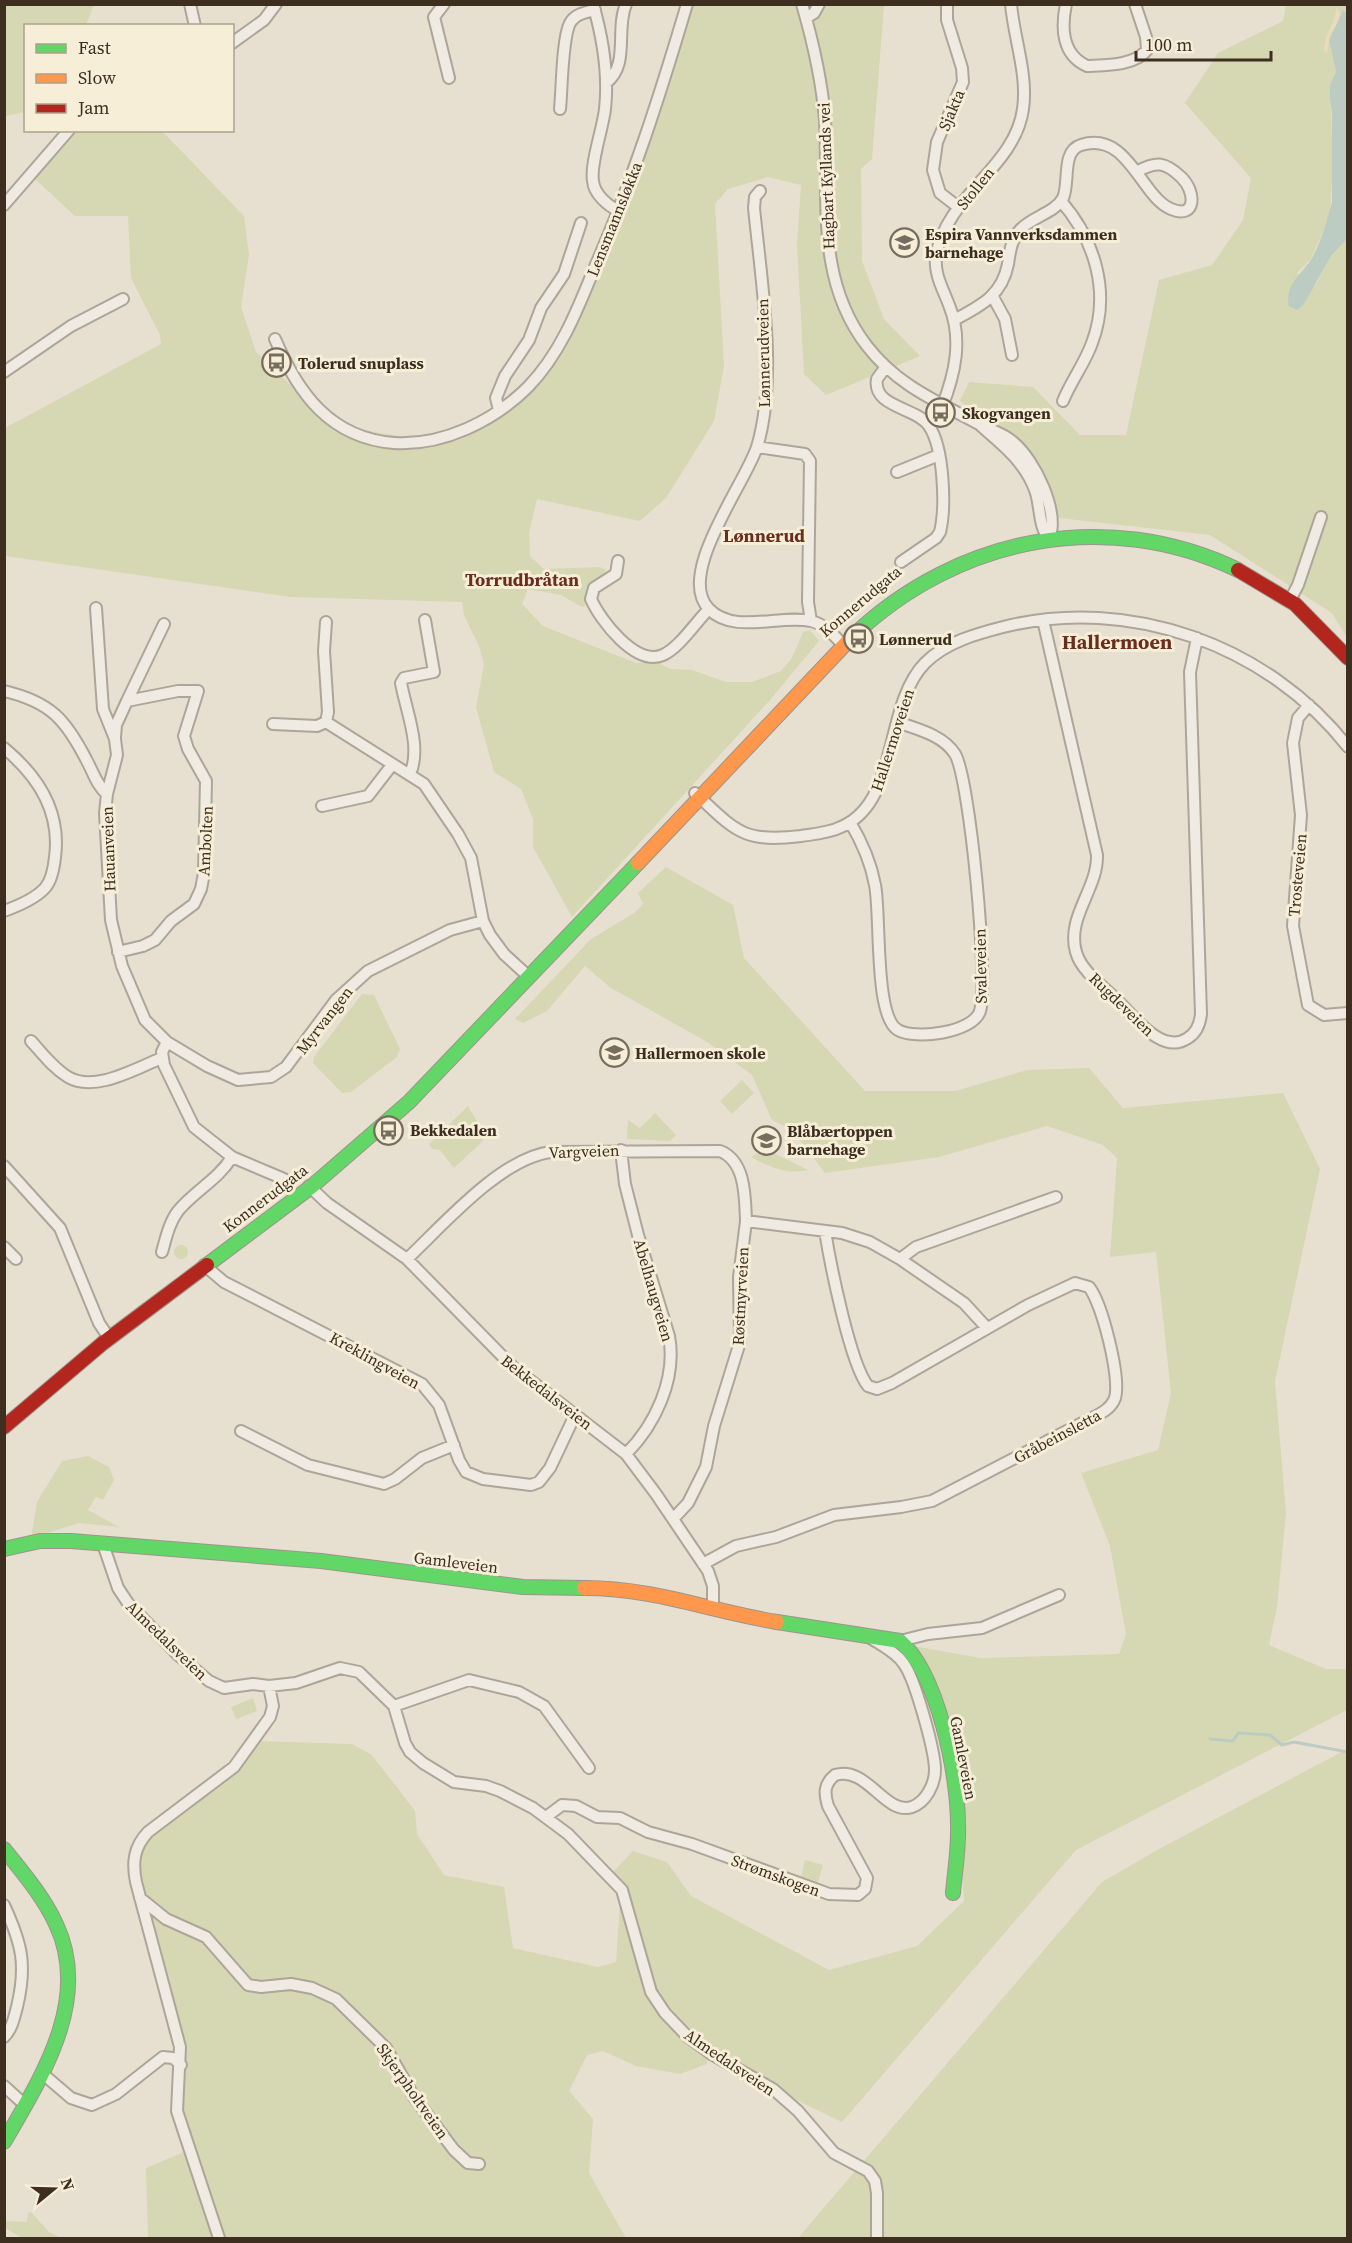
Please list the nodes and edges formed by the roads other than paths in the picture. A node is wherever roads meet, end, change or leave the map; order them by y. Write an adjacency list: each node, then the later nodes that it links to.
1 (190, 4): 14 (street)
2 (276, 4): 15 (street)
3 (444, 4): 16 (street)
4 (626, 4): 17 (street)
5 (687, 4): 25 (street, Lensmannsløkka)
6 (802, 4): 13 (street, Hagbart Kyllands vei)
7 (819, 4): 13 (street)
8 (947, 4): 24 (street, Sjakta)
9 (1011, 4): 24 (street, Stollen)
10 (1066, 4): 11 (street)
11 (1135, 4)
12 (594, 7): 17 (street); 18 (street)
13 (806, 18): 32 (street, Hagbart Kyllands vei)
14 (195, 24)
15 (234, 42)
16 (448, 78)
17 (606, 83): 25 (street)
18 (560, 109)
19 (67, 132): 23 (street)
20 (1138, 171): 20 (street); 22 (street)
21 (760, 191): 37 (street, Lønnerudveien)
22 (1061, 201): 27 (street); 34 (street)
23 (4, 205)
24 (958, 207): 29 (street, Stollen)
25 (619, 212): 36 (street, Lensmannsløkka)
26 (581, 223): 36 (street, Lensmannsløkka)
27 (993, 297): 29 (street); 31 (street)
28 (123, 299): 33 (street)
29 (954, 320): 35 (street, Stollen)
30 (275, 339): 36 (street, Lensmannsløkka)
31 (1012, 355)
32 (885, 368): 35 (street, Hagbart Kyllands vei); 38 (street)
33 (4, 372)
34 (1063, 400)
35 (942, 407): 41 (street, Hagbart Kyllands vei)
36 (499, 410)
37 (757, 447): 46 (street, Lønnerudveien); 49 (street)
38 (939, 455): 39 (street); 43 (street)
39 (897, 472)
40 (1321, 517): 44 (street)
41 (1047, 533): 44 (main road, Konnerudgata); 53 (main road, Konnerudgata)
42 (618, 561): 46 (street)
43 (901, 562)
44 (1292, 596): 54 (main road, Konnerudgata); 55 (main road, Konnerudgata)
45 (96, 608): 62 (street)
46 (709, 609): 49 (street)
47 (425, 620): 66 (street)
48 (1043, 620): 52 (street, Hallermoveien); 52 (street, Rugdeveien); 60 (street, Hallermoveien)
49 (811, 621): 53 (street)
50 (326, 622): 59 (street)
51 (164, 624): 57 (street)
52 (1197, 638): 58 (street, Hallermoveien)
53 (840, 642): 68 (main road, Konnerudgata)
54 (1347, 648)
55 (1347, 658)
56 (4, 691): 67 (street, Hauanveien)
57 (127, 701): 62 (street); 73 (street, Ambolten)
58 (1309, 705): 63 (street, Hallermoveien); 75 (street, Trosteveien)
59 (326, 722): 61 (street); 65 (street)
60 (897, 722): 70 (street, Hallermoveien); 70 (street, Svaleveien)
61 (273, 724)
62 (115, 740): 67 (street)
63 (1347, 747)
64 (4, 748): 71 (street)
65 (392, 765): 66 (street); 69 (street)
66 (410, 774): 72 (street)
67 (107, 794): 73 (street, Hauanveien)
68 (698, 796): 70 (street, Hallermoveien); 74 (main road, Konnerudgata)
69 (322, 806)
70 (850, 822)
71 (4, 911)
72 (483, 921): 74 (street); 77 (street, Myrvangen)
73 (118, 952): 77 (street, Hauanveien)
74 (528, 976): 83 (main road, Konnerudgata)
75 (1347, 1013)
76 (31, 1041): 78 (street)
77 (167, 1042): 78 (street)
78 (162, 1058): 80 (street)
79 (621, 1150): 85 (street, Vargveien); 90 (street, Vargveien); 99 (street, Abelhaugveien)
80 (232, 1157): 82 (street); 88 (street)
81 (4, 1166): 94 (street)
82 (284, 1179)
83 (309, 1186): 90 (street, Bekkedalsveien); 92 (main road, Konnerudgata)
84 (1056, 1197): 91 (street)
85 (746, 1221): 86 (street); 100 (street, Røstmyrveien)
86 (825, 1231): 91 (street); 93 (street, Gråbeinsletta)
87 (4, 1247): 89 (street)
88 (162, 1252)
89 (16, 1259)
90 (407, 1259): 95 (street, Bekkedalsveien)
91 (900, 1259): 93 (street)
92 (204, 1265): 94 (main road, Konnerudgata); 98 (street, Kreklingveien)
93 (987, 1328): 103 (street, Gråbeinsletta)
94 (109, 1338): 96 (main road, Konnerudgata)
95 (575, 1415): 98 (street, Kreklingveien); 99 (street, Bekkedalsveien)
96 (4, 1427)
97 (242, 1431): 98 (street)
98 (454, 1445)
99 (626, 1454): 100 (street, Bekkedalsveien)
100 (673, 1519): 103 (street, Bekkedalsveien)
101 (103, 1544): 102 (main road, Gamleveien); 105 (main road, Gamleveien); 108 (street, Almedalsveien)
102 (4, 1549)
103 (703, 1564): 105 (street, Bekkedalsveien)
104 (1059, 1595): 107 (street, Gamleveien)
105 (713, 1607): 106 (main road, Gamleveien)
106 (872, 1638): 107 (main road, Gamleveien); 111 (street, Strømskogen)
107 (900, 1641): 113 (main road, Gamleveien)
108 (268, 1686): 109 (street, Almedalsveien); 114 (street)
109 (394, 1706): 110 (street); 111 (street, Almedalsveien)
110 (589, 1768)
111 (546, 1817): 126 (street, Almedalsveien)
112 (4, 1849): 120 (main road)
113 (953, 1893)
114 (140, 1898): 116 (street); 124 (street, Skjerpholtveien)
115 (4, 1905): 117 (street)
116 (176, 2035): 118 (street); 119 (street)
117 (4, 2037)
118 (163, 2057): 119 (street); 120 (street)
119 (181, 2065): 125 (street)
120 (43, 2074): 122 (main road)
121 (4, 2086): 122 (street)
122 (26, 2104): 123 (main road)
123 (4, 2142)
124 (479, 2164)
125 (219, 2238)
126 (877, 2238)

